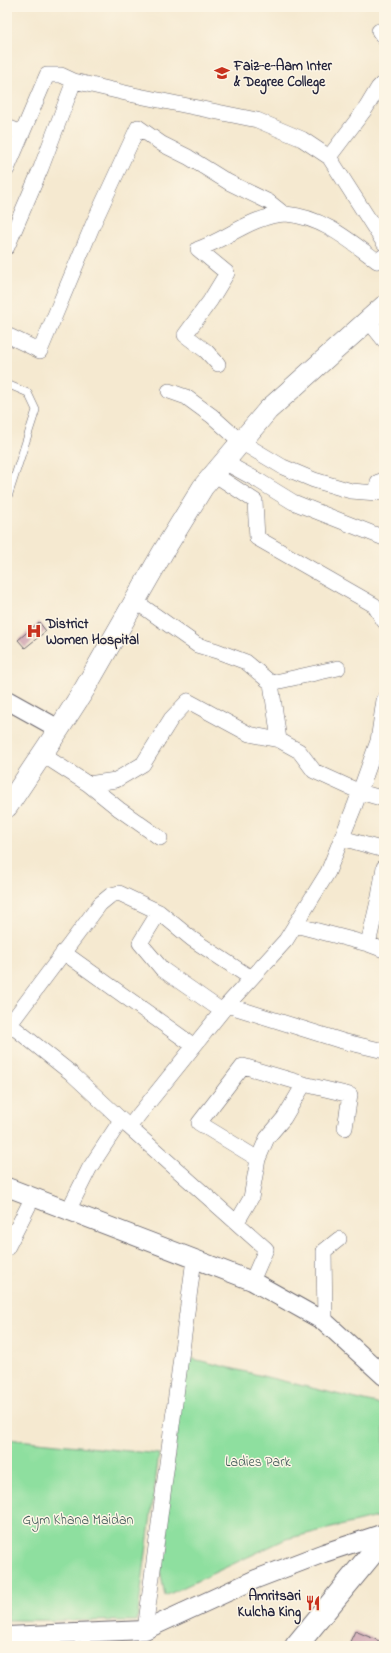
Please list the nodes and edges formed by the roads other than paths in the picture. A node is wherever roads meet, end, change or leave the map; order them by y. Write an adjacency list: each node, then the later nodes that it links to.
1 (74, 81): 4 (street); 5 (street); 9 (street)
2 (384, 82): 5 (street)
3 (7, 127): 4 (street)
4 (22, 133): 6 (street)
5 (329, 157): 8 (street)
6 (7, 169)
7 (284, 214): 10 (street); 13 (street); 15 (street)
8 (384, 243)
9 (7, 247)
10 (384, 256)
11 (384, 306): 12 (main road)
12 (368, 320): 14 (street); 18 (main road)
13 (7, 335)
14 (384, 340)
15 (218, 364)
16 (7, 384): 21 (lane)
17 (169, 391): 18 (street)
18 (242, 442): 19 (main road); 20 (street)
19 (219, 468): 22 (street); 23 (main road); 24 (street)
20 (384, 480)
21 (7, 500)
22 (384, 538)
23 (135, 600): 26 (street); 29 (main road)
24 (384, 621)
25 (338, 668): 26 (street)
26 (271, 683): 30 (street)
27 (7, 700): 29 (street)
28 (384, 700): 31 (street)
29 (60, 730): 32 (main road)
30 (279, 740): 33 (street); 34 (street)
31 (381, 741): 34 (street)
32 (43, 755): 33 (street); 36 (main road)
33 (88, 784): 37 (street)
34 (360, 792): 35 (street); 38 (street)
35 (384, 799)
36 (7, 807)
37 (160, 838)
38 (342, 838): 39 (street); 42 (street)
39 (384, 850)
40 (384, 867): 43 (street)
41 (159, 912): 45 (street); 46 (street); 47 (street)
42 (295, 925): 43 (street); 46 (street)
43 (368, 944): 44 (street)
44 (384, 950)
45 (63, 952): 48 (street); 49 (street)
46 (251, 978): 47 (street)
47 (225, 1008): 49 (street); 50 (street)
48 (9, 1023): 52 (street)
49 (194, 1046): 52 (street)
50 (384, 1051)
51 (304, 1084): 53 (street); 54 (street); 54 (street)
52 (125, 1124): 57 (street); 58 (street)
53 (345, 1128)
54 (258, 1159): 58 (street)
55 (7, 1187): 56 (street)
56 (33, 1197): 57 (street); 60 (street)
57 (68, 1211): 61 (street)
58 (237, 1222): 62 (street)
59 (339, 1238): 63 (street)
60 (7, 1248)
61 (194, 1259): 62 (street); 68 (street)
62 (252, 1281): 63 (street)
63 (325, 1322): 64 (street)
64 (384, 1376)
65 (384, 1532): 68 (street)
66 (384, 1539): 70 (main road)
67 (384, 1558): 71 (main road)
68 (145, 1630): 69 (street)
69 (7, 1636)
70 (296, 1646)
71 (314, 1646)

